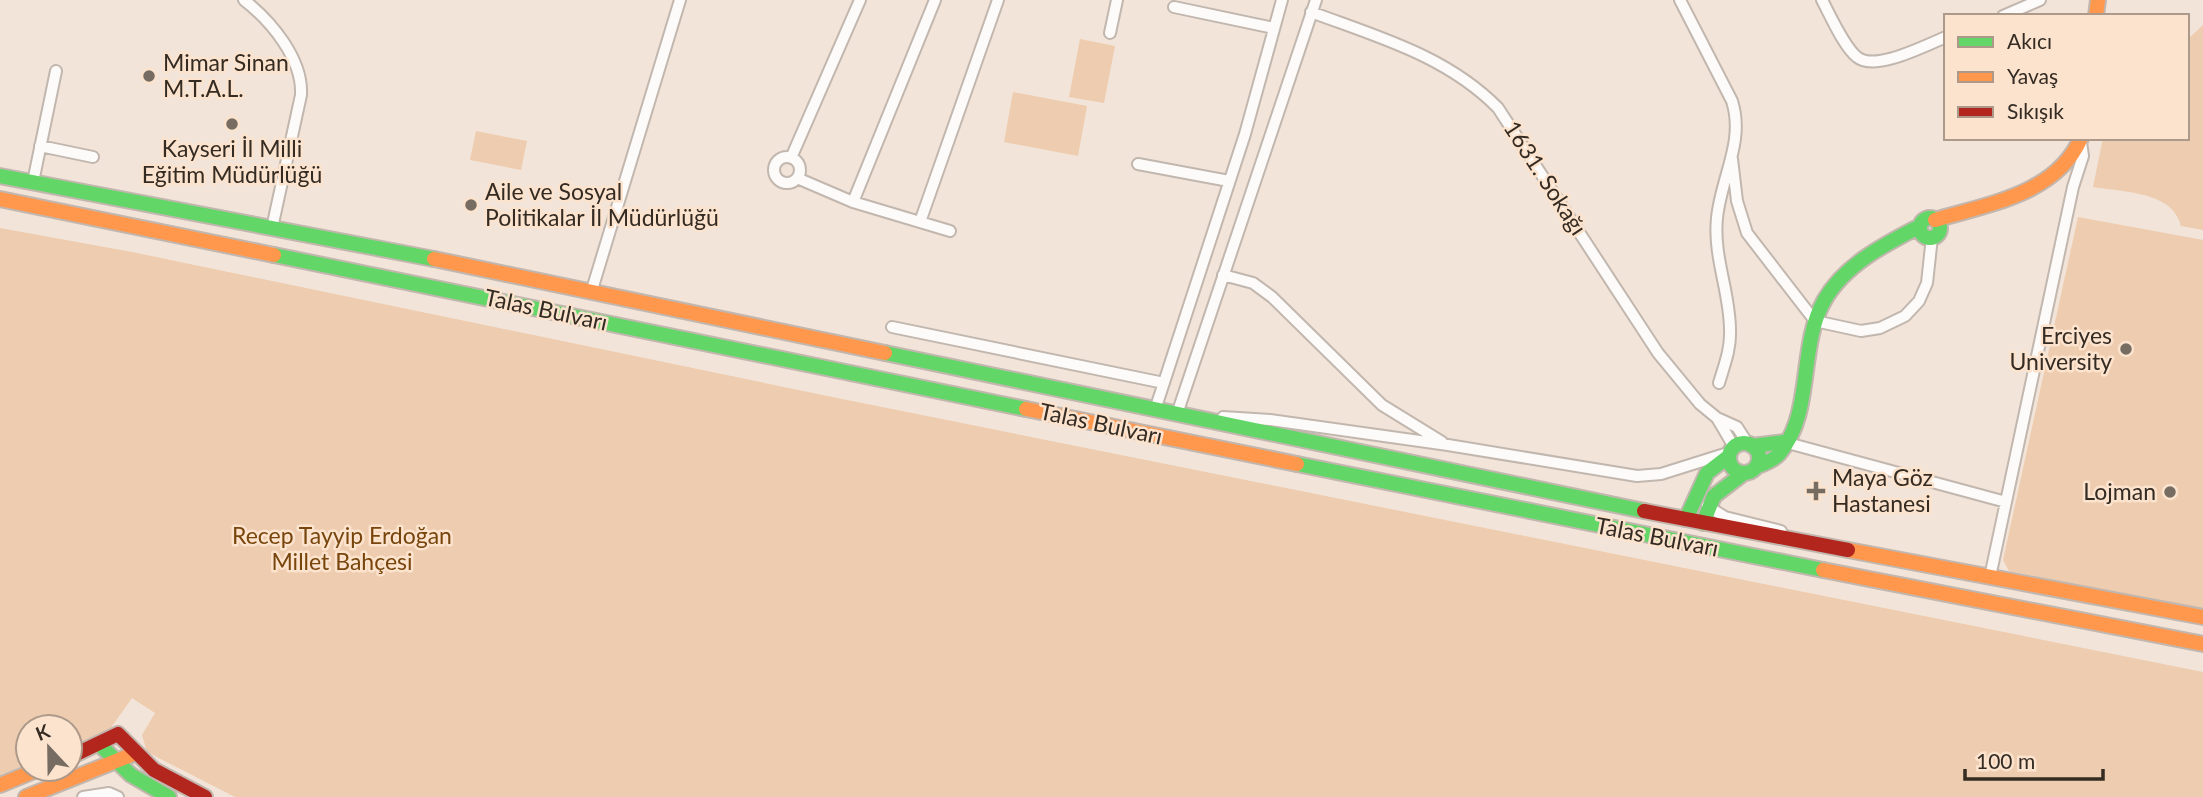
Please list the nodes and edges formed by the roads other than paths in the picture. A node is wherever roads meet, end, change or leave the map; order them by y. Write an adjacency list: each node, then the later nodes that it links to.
1 (244, 0): 32 (street)
2 (680, 0): 36 (street)
3 (860, 0): 23 (street)
4 (935, 0): 30 (street)
5 (998, 0): 31 (street)
6 (1117, 0): 16 (street)
7 (1282, 0): 15 (street)
8 (1316, 0): 13 (street)
9 (1680, 0): 21 (street)
10 (1822, 0): 17 (street)
11 (2039, 0): 14 (street)
12 (1174, 7): 15 (street)
13 (1311, 12): 35 (street); 45 (street, 1631. Sokağı)
14 (2008, 14)
15 (1274, 28): 27 (street)
16 (1110, 33)
17 (1944, 38)
18 (56, 71): 20 (street)
19 (2081, 140): 33 (main road); 49 (street)
20 (40, 146): 22 (street); 28 (street)
21 (1732, 156): 37 (street); 40 (street)
22 (93, 157)
23 (791, 158): 26 (street); 26 (street)
24 (1138, 164): 27 (street)
25 (0, 176): 28 (main road, Talas Bulvarı)
26 (797, 178): 30 (street)
27 (1229, 181): 39 (street)
28 (33, 182): 32 (main road, Talas Bulvarı)
29 (6, 200): 56 (main road, Talas Bulvarı); 57 (main road)
30 (853, 202): 31 (street)
31 (920, 222): 34 (street)
32 (272, 228): 36 (main road, Talas Bulvarı)
33 (1930, 230): 37 (main road); 37 (street)
34 (950, 231)
35 (1223, 275): 42 (street); 44 (street)
36 (591, 293): 41 (main road, Talas Bulvarı)
37 (1815, 321): 43 (main road)
38 (892, 327): 39 (street)
39 (1164, 383): 41 (street)
40 (1719, 383)
41 (1155, 410): 42 (main road, Talas Bulvarı)
42 (1177, 414): 44 (street); 51 (main road, Talas Bulvarı)
43 (1784, 442): 45 (main road); 47 (main road); 49 (street)
44 (1448, 445): 46 (street)
45 (1739, 449): 46 (street); 47 (main road); 47 (main road); 48 (main road)
46 (1685, 467): 48 (street)
47 (1750, 470): 50 (main road)
48 (1703, 480): 51 (main road)
49 (2006, 502): 54 (street)
50 (1707, 506): 52 (main road); 53 (street)
51 (1686, 519): 52 (main road, Talas Bulvarı)
52 (1703, 523): 53 (main road, Talas Bulvarı)
53 (1844, 549): 54 (main road, Talas Bulvarı)
54 (1990, 577): 55 (main road, Talas Bulvarı)
55 (2203, 617)
56 (2203, 644)
57 (2203, 654)
58 (100, 745): 59 (main road); 60 (main road); 61 (main road)
59 (84, 751)
60 (135, 753): 61 (main road); 66 (main road)
61 (114, 762): 62 (main road); 65 (main road)
62 (26, 797)
63 (83, 797): 64 (street)
64 (118, 797)
65 (169, 797)
66 (205, 797)

